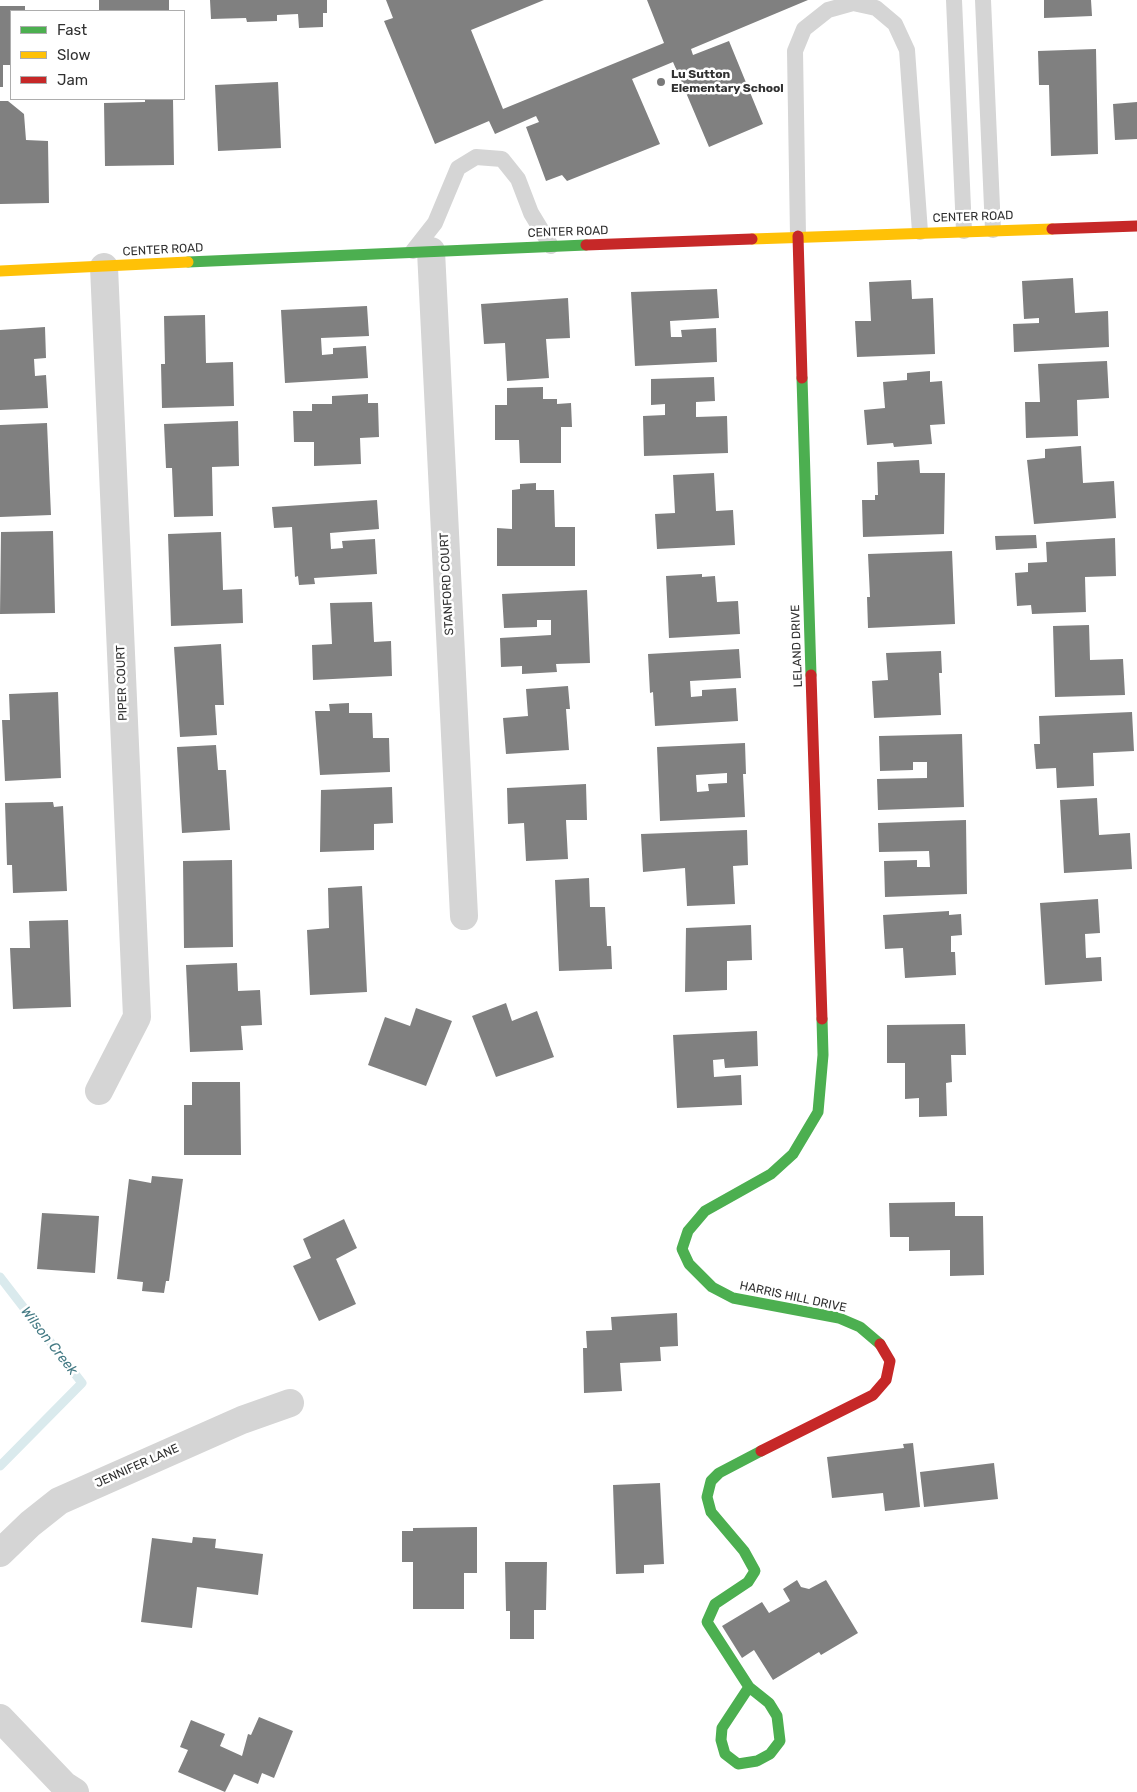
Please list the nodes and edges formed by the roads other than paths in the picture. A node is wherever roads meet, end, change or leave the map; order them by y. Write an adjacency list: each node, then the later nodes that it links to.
1 (954, 0): 5 (lane)
2 (983, 0): 4 (lane)
3 (1137, 226): 4 (street, CENTER ROAD)
4 (993, 230): 5 (street, CENTER ROAD)
5 (964, 231): 6 (street, CENTER ROAD)
6 (920, 232): 7 (street, CENTER ROAD); 7 (lane)
7 (798, 236): 8 (street, CENTER ROAD); 13 (street, LELAND DRIVE)
8 (551, 246): 9 (street, CENTER ROAD); 9 (lane)
9 (422, 251): 10 (street, CENTER ROAD); 12 (street, STANFORD COURT)
10 (104, 267): 11 (street, CENTER ROAD); 14 (street, PIPER COURT)
11 (0, 271)
12 (464, 916)
13 (823, 1055): 17 (street, HARRIS HILL DRIVE)
14 (99, 1091)
15 (290, 1403): 16 (street, JENNIFER LANE)
16 (0, 1553)
17 (749, 1687): 17 (street, HARRIS HILL DRIVE)
18 (0, 1718): 19 (street)
19 (75, 1792)

